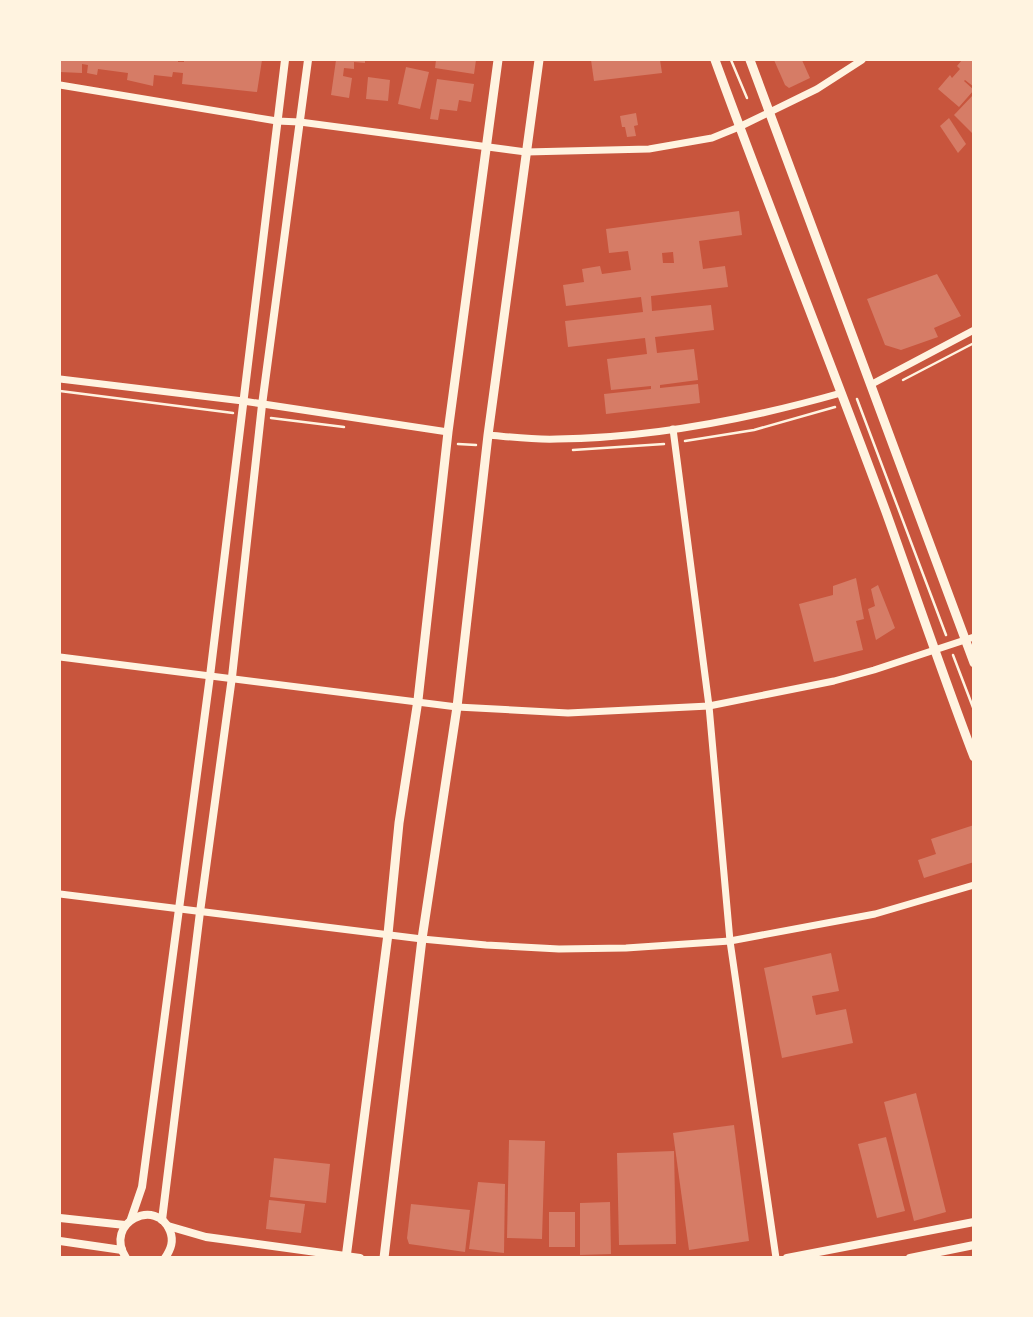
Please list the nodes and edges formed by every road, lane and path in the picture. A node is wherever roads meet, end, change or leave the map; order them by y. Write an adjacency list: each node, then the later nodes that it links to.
1 (285, 60): 12 (main road)
2 (308, 60): 13 (main road)
3 (498, 60): 15 (main road)
4 (539, 60): 16 (main road)
5 (715, 60): 14 (main road)
6 (731, 60): 10 (path)
7 (751, 60): 11 (main road)
8 (862, 60): 11 (street)
9 (60, 85): 12 (street)
10 (747, 98)
11 (770, 113): 14 (street); 21 (main road)
12 (277, 121): 13 (street); 24 (main road)
13 (300, 122): 15 (street); 26 (main road)
14 (739, 127): 16 (street); 23 (main road)
15 (486, 149): 16 (street); 31 (main road)
16 (526, 152): 32 (main road)
17 (974, 330): 21 (street)
18 (974, 343): 20 (path)
19 (60, 379): 24 (street)
20 (894, 384)
21 (874, 388): 36 (main road); 37 (path)
22 (60, 391): 27 (path)
23 (841, 393): 25 (main road); 30 (street)
24 (243, 401): 26 (street); 27 (main road)
25 (845, 404): 33 (path); 38 (main road)
26 (262, 405): 28 (main road); 31 (street)
27 (242, 414): 41 (main road)
28 (261, 416): 29 (path); 42 (main road)
29 (350, 428)
30 (673, 429): 32 (street); 33 (street)
31 (448, 432): 34 (main road)
32 (488, 440): 34 (path); 45 (main road)
33 (675, 442): 35 (path); 44 (street)
34 (446, 444): 43 (main road)
35 (571, 450)
36 (969, 638): 37 (street); 40 (main road)
37 (949, 646): 38 (street); 46 (path)
38 (933, 651): 44 (street); 47 (main road)
39 (60, 657): 41 (street)
40 (974, 663)
41 (210, 676): 42 (street); 50 (main road)
42 (232, 677): 43 (street); 51 (main road)
43 (418, 700): 45 (street); 52 (main road)
44 (709, 706): 45 (street); 54 (street)
45 (457, 707): 53 (main road)
46 (974, 710)
47 (974, 757)
48 (974, 885): 54 (street)
49 (60, 894): 50 (street)
50 (179, 910): 51 (street); 56 (main road)
51 (200, 912): 52 (street); 58 (main road)
52 (388, 934): 53 (street); 62 (main road)
53 (422, 939): 54 (street); 65 (main road)
54 (730, 941): 66 (street)
55 (60, 1219): 56 (main road)
56 (128, 1222): 58 (main road); 61 (main road)
57 (974, 1222): 67 (main road)
58 (165, 1223): 62 (main road); 63 (main road)
59 (60, 1241): 61 (main road)
60 (974, 1245): 68 (main road)
61 (124, 1254)
62 (346, 1256): 64 (main road)
63 (165, 1258)
64 (360, 1258)
65 (384, 1258)
66 (776, 1258)
67 (787, 1258)
68 (910, 1258)

